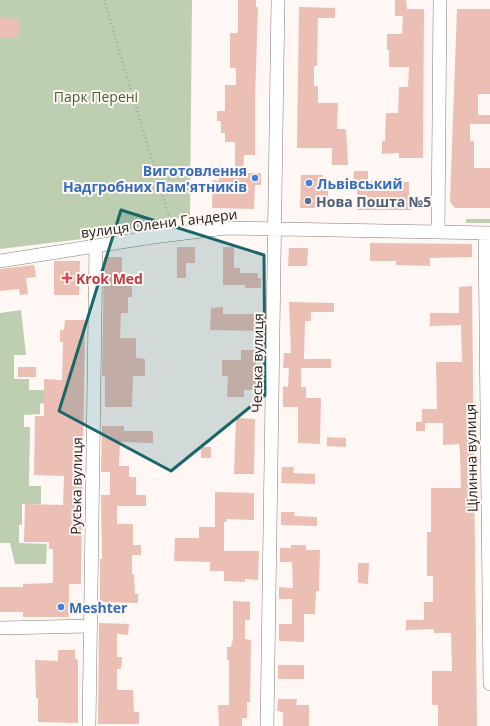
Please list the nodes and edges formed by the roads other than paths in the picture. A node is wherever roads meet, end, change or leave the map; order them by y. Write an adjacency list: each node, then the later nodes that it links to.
1 (278, 0): 3 (street, Чеська вулиця)
2 (440, 0): 4 (street)
3 (276, 228): 4 (street, вулиця Олени Гандери); 6 (street, вулиця Олени Гандери); 12 (street, Чеська вулиця)
4 (438, 232): 5 (street, вулиця Олени Гандери)
5 (487, 233): 10 (street, Цілинна вулиця)
6 (96, 246): 7 (street, вулиця Олени Гандери); 8 (street, Руська вулиця)
7 (0, 261)
8 (90, 626): 9 (street); 11 (street, Руська вулиця)
9 (0, 628)
10 (490, 684)
11 (89, 726)
12 (267, 726)

